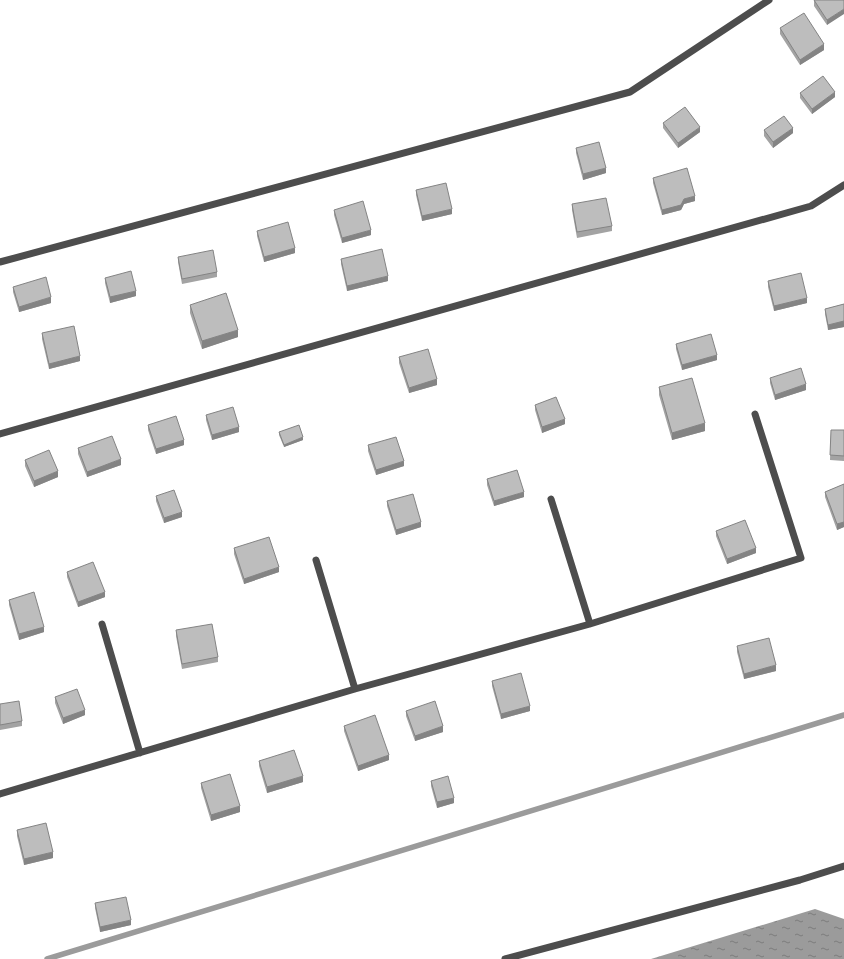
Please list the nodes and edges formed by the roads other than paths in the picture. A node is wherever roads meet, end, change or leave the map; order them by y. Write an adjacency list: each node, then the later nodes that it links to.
1 (769, 0): 3 (street)
2 (844, 185): 5 (street)
3 (0, 262)
4 (755, 414): 9 (street)
5 (0, 434)
6 (551, 499): 9 (street)
7 (316, 560): 10 (street)
8 (102, 624): 11 (street)
9 (590, 624): 10 (street)
10 (355, 690): 11 (street)
11 (140, 753): 12 (street)
12 (0, 794)
13 (844, 866): 14 (street)
14 (505, 959)

